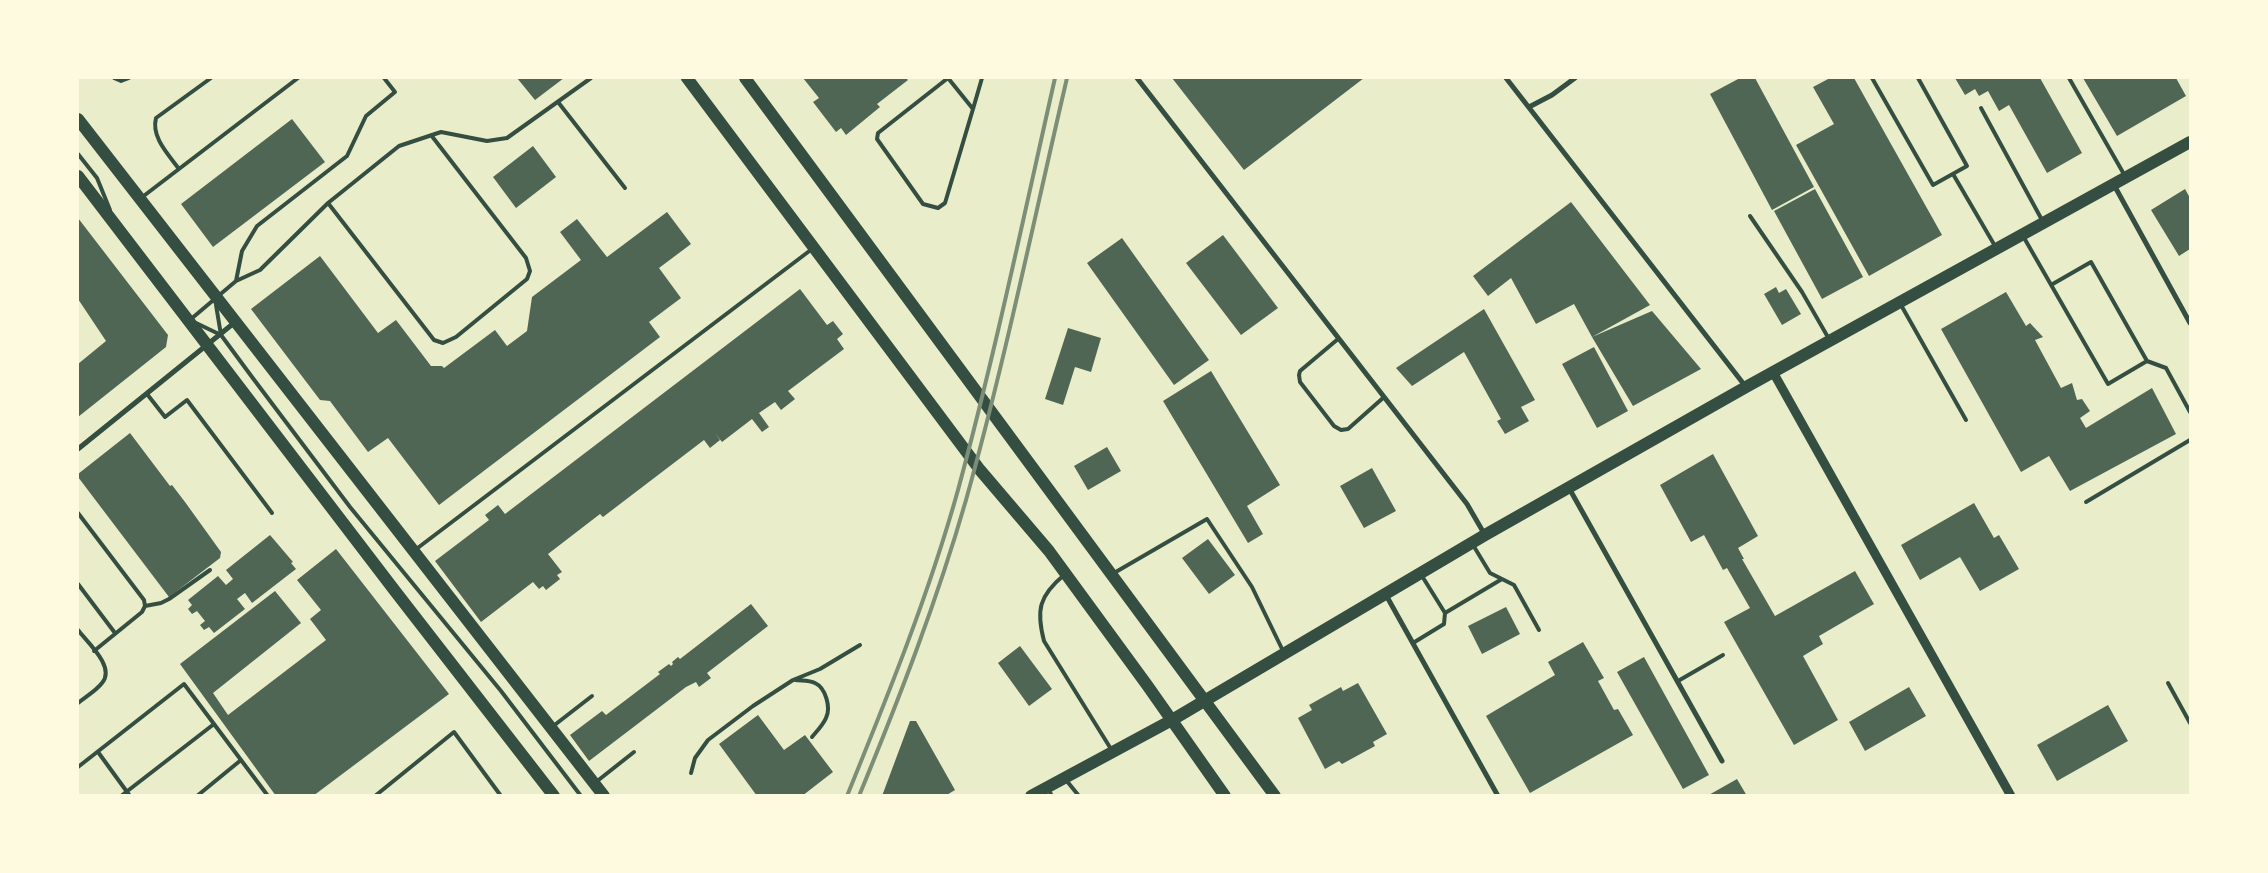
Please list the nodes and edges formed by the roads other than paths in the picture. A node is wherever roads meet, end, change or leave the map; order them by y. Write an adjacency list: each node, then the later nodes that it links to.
1 (114, 78): 2 (lane)
2 (129, 78)
3 (210, 78): 25 (lane)
4 (298, 78): 25 (lane)
5 (384, 78): 39 (lane)
6 (591, 78): 17 (lane)
7 (687, 78): 37 (main road)
8 (745, 78): 68 (main road)
9 (948, 78): 20 (lane); 20 (lane)
10 (982, 78): 20 (lane)
11 (1137, 78): 47 (street)
12 (1506, 78): 18 (street)
13 (1575, 78): 18 (street)
14 (1872, 78): 26 (lane)
15 (1918, 78): 26 (lane)
16 (2069, 78): 27 (lane)
17 (558, 102): 22 (lane); 30 (lane)
18 (1529, 107): 52 (street)
19 (1981, 108): 34 (lane)
20 (973, 109)
21 (78, 119): 31 (main road)
22 (431, 135): 32 (lane); 32 (lane)
23 (2190, 142): 27 (main road)
24 (78, 154): 35 (lane)
25 (179, 169): 31 (lane)
26 (1953, 174): 38 (lane)
27 (2126, 178): 29 (main road)
28 (80, 185): 35 (main road)
29 (2114, 185): 34 (main road); 45 (street)
30 (625, 188)
31 (138, 200): 41 (main road)
32 (328, 204): 39 (lane)
33 (1750, 216): 48 (lane)
34 (2045, 224): 36 (main road)
35 (119, 230): 43 (main road)
36 (2023, 236): 38 (main road); 40 (lane)
37 (815, 247): 65 (lane); 67 (main road)
38 (1997, 250): 42 (main road)
39 (236, 281): 41 (lane)
40 (2051, 285): 50 (lane); 50 (lane)
41 (215, 298): 43 (lane); 44 (main road); 46 (lane)
42 (1900, 303): 48 (main road); 56 (lane)
43 (189, 321): 46 (lane); 49 (main road)
44 (235, 323): 46 (street); 65 (main road)
45 (2190, 324)
46 (221, 335): 49 (street); 113 (lane)
47 (1338, 340): 54 (street); 54 (lane)
48 (1830, 341): 51 (main road)
49 (208, 346): 53 (street); 112 (main road)
50 (2147, 361): 55 (lane)
51 (1773, 372): 52 (main road); 120 (street)
52 (1746, 387): 59 (main road)
53 (147, 394): 58 (street); 62 (lane)
54 (1383, 398): 63 (street)
55 (2190, 412)
56 (1966, 420)
57 (2190, 440): 60 (lane)
58 (78, 449)
59 (1569, 487): 63 (main road); 84 (street)
60 (2086, 502)
61 (78, 513): 73 (lane)
62 (272, 513)
63 (1485, 535): 64 (main road)
64 (1472, 543): 69 (main road); 70 (lane)
65 (414, 552): 93 (main road)
66 (210, 570): 73 (lane)
67 (1066, 574): 90 (main road); 97 (lane)
68 (1112, 574): 81 (lane); 88 (main road)
69 (1421, 574): 72 (main road); 74 (lane)
70 (1502, 579): 74 (lane); 76 (lane)
71 (78, 584): 77 (lane)
72 (1386, 595): 78 (street); 81 (main road)
73 (145, 606): 77 (lane)
74 (1445, 613): 78 (lane)
75 (78, 630): 80 (lane)
76 (1539, 630)
77 (115, 633): 80 (lane)
78 (1413, 643): 119 (street)
79 (860, 645): 83 (lane)
80 (94, 651): 89 (lane)
81 (1285, 654): 88 (main road)
82 (1723, 656): 84 (lane)
83 (793, 680): 94 (lane); 101 (lane)
84 (1678, 682): 99 (street)
85 (2168, 683): 91 (lane)
86 (78, 696): 89 (lane)
87 (592, 696): 93 (lane)
88 (1205, 701): 90 (main road); 118 (main road)
89 (79, 702)
90 (1172, 720): 97 (main road); 117 (main road)
91 (2190, 723)
92 (214, 724): 95 (lane); 98 (lane); 104 (lane)
93 (551, 728): 103 (main road)
94 (812, 737)
95 (98, 752): 100 (lane); 104 (lane)
96 (634, 752): 103 (lane)
97 (1113, 752): 102 (main road)
98 (241, 760): 108 (lane); 109 (lane)
99 (1722, 761)
100 (78, 768)
101 (691, 773)
102 (1065, 778): 105 (main road); 116 (lane)
103 (595, 783): 114 (main road)
104 (127, 791): 106 (lane); 107 (lane)
105 (1050, 791): 115 (main road)
106 (121, 796)
107 (130, 796)
108 (197, 796)
109 (268, 796)
110 (375, 796): 111 (lane)
111 (501, 796)
112 (554, 796)
113 (581, 796)
114 (604, 796)
115 (1031, 796)
116 (1079, 796)
117 (1225, 796)
118 (1275, 796)
119 (1498, 796)
120 (2011, 796)

